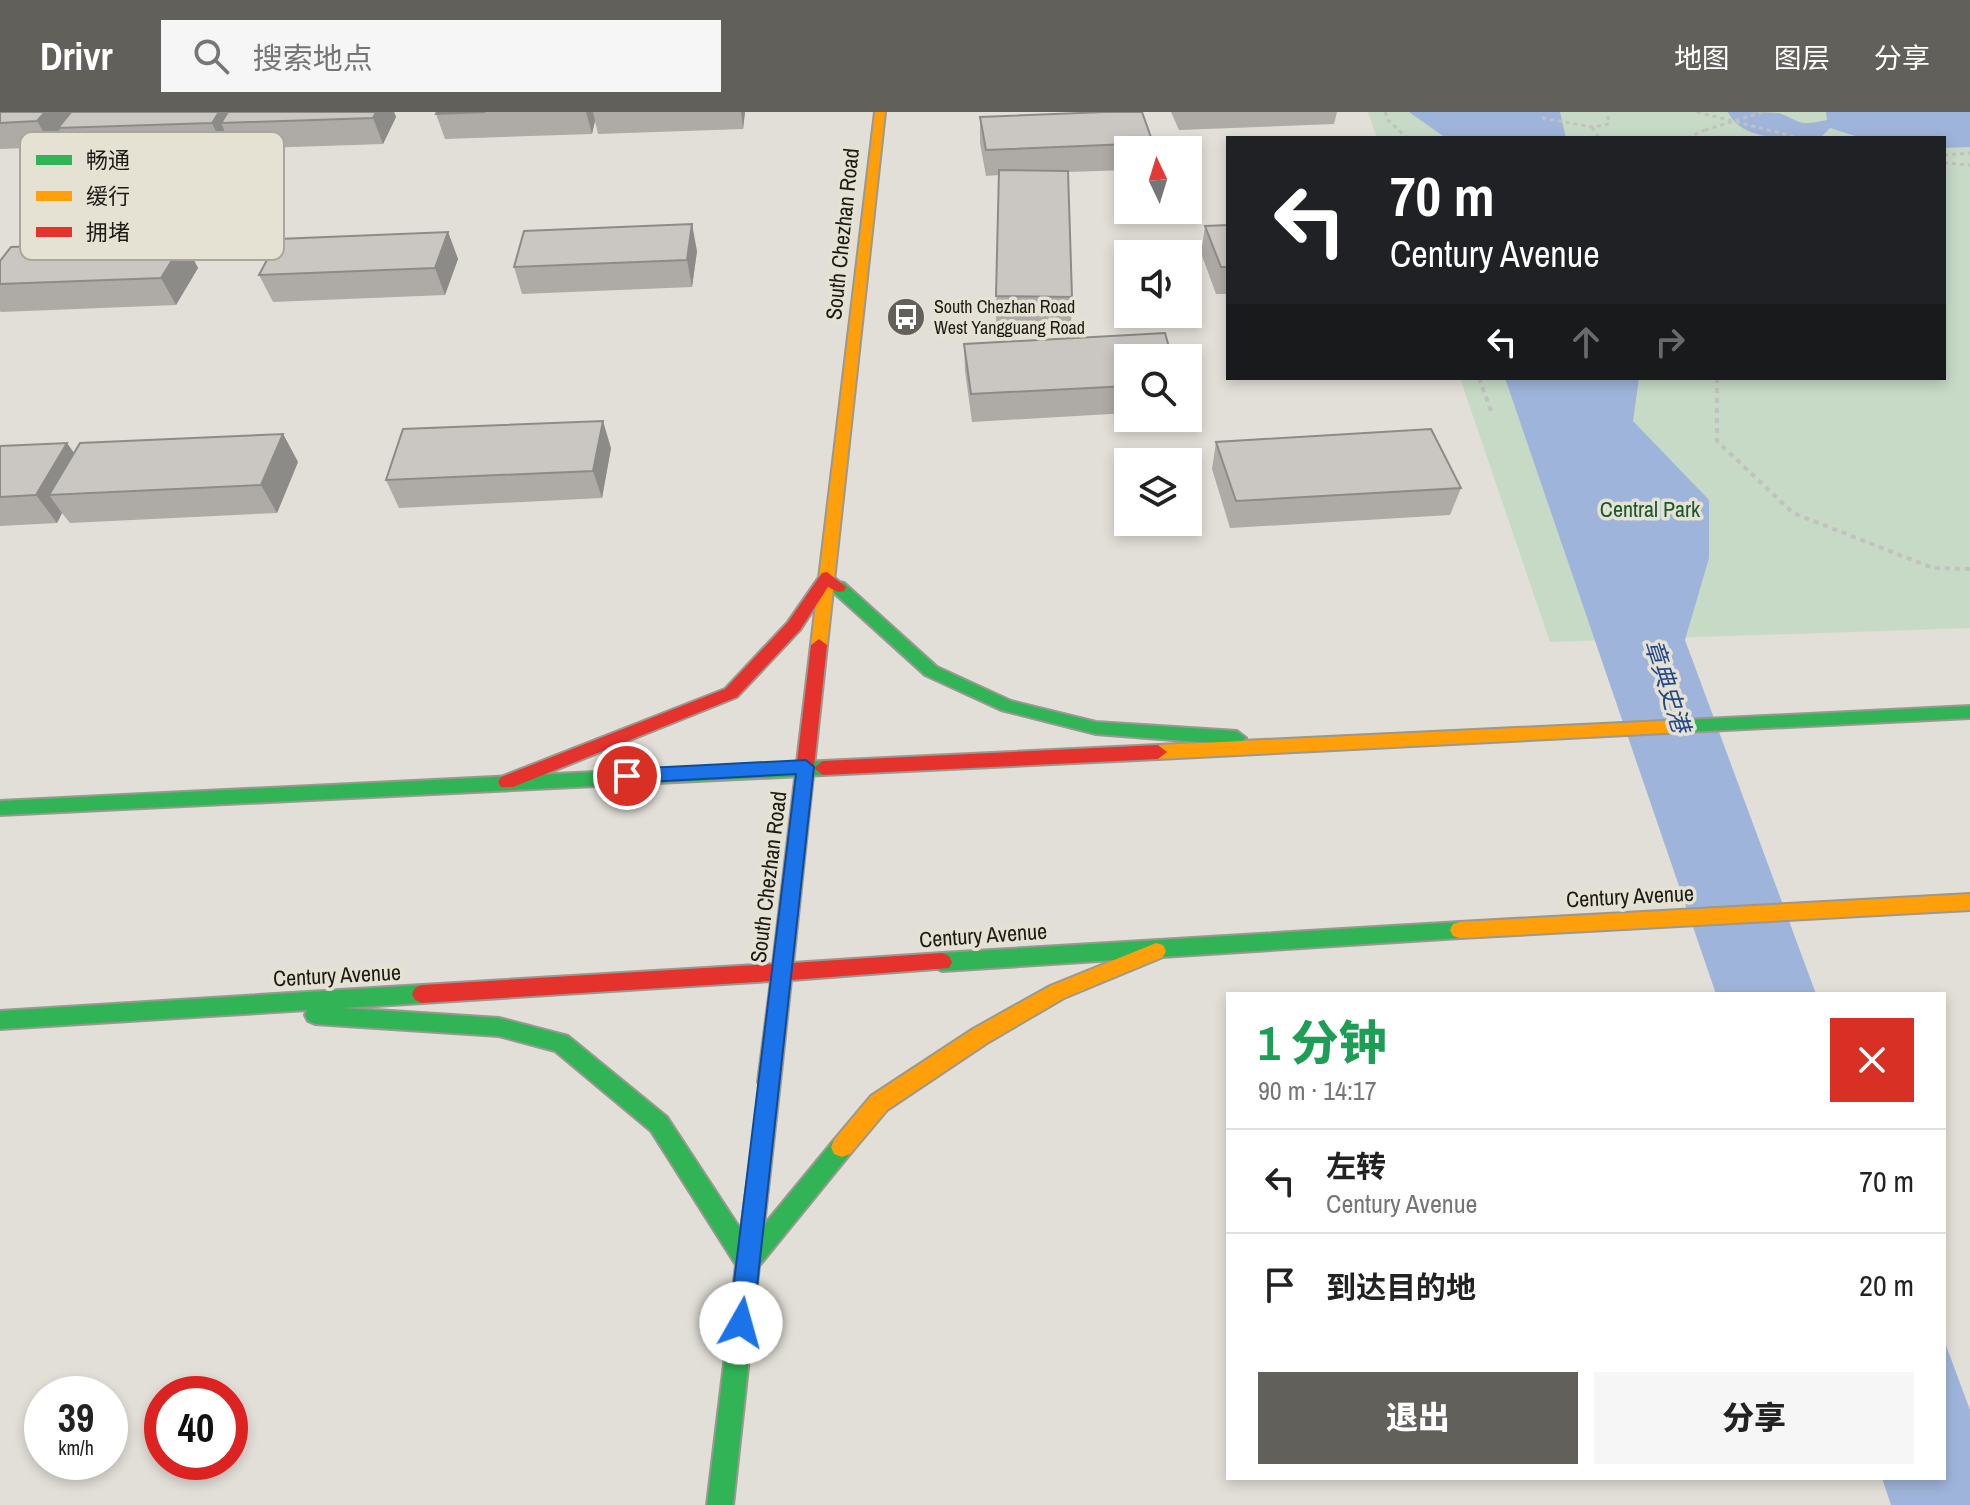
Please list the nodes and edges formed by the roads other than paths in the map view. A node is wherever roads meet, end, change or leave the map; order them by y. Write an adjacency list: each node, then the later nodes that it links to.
1 (880, 112): 2 (street, South Chezhan Road)
2 (827, 577): 4 (street); 5 (street, South Chezhan Road); 6 (street)
3 (1970, 712): 4 (street)
4 (1308, 744): 5 (street)
5 (806, 767): 6 (street); 10 (street, South Chezhan Road)
6 (507, 782): 7 (street)
7 (0, 808)
8 (1970, 902): 9 (street, Century Avenue)
9 (1162, 948): 10 (street, Century Avenue); 13 (street)
10 (782, 972): 11 (street, Century Avenue); 13 (street, South Chezhan Road)
11 (205, 1007): 12 (street, Century Avenue); 13 (street)
12 (0, 1020)
13 (748, 1262): 14 (street, South Chezhan Road)
14 (720, 1505)

